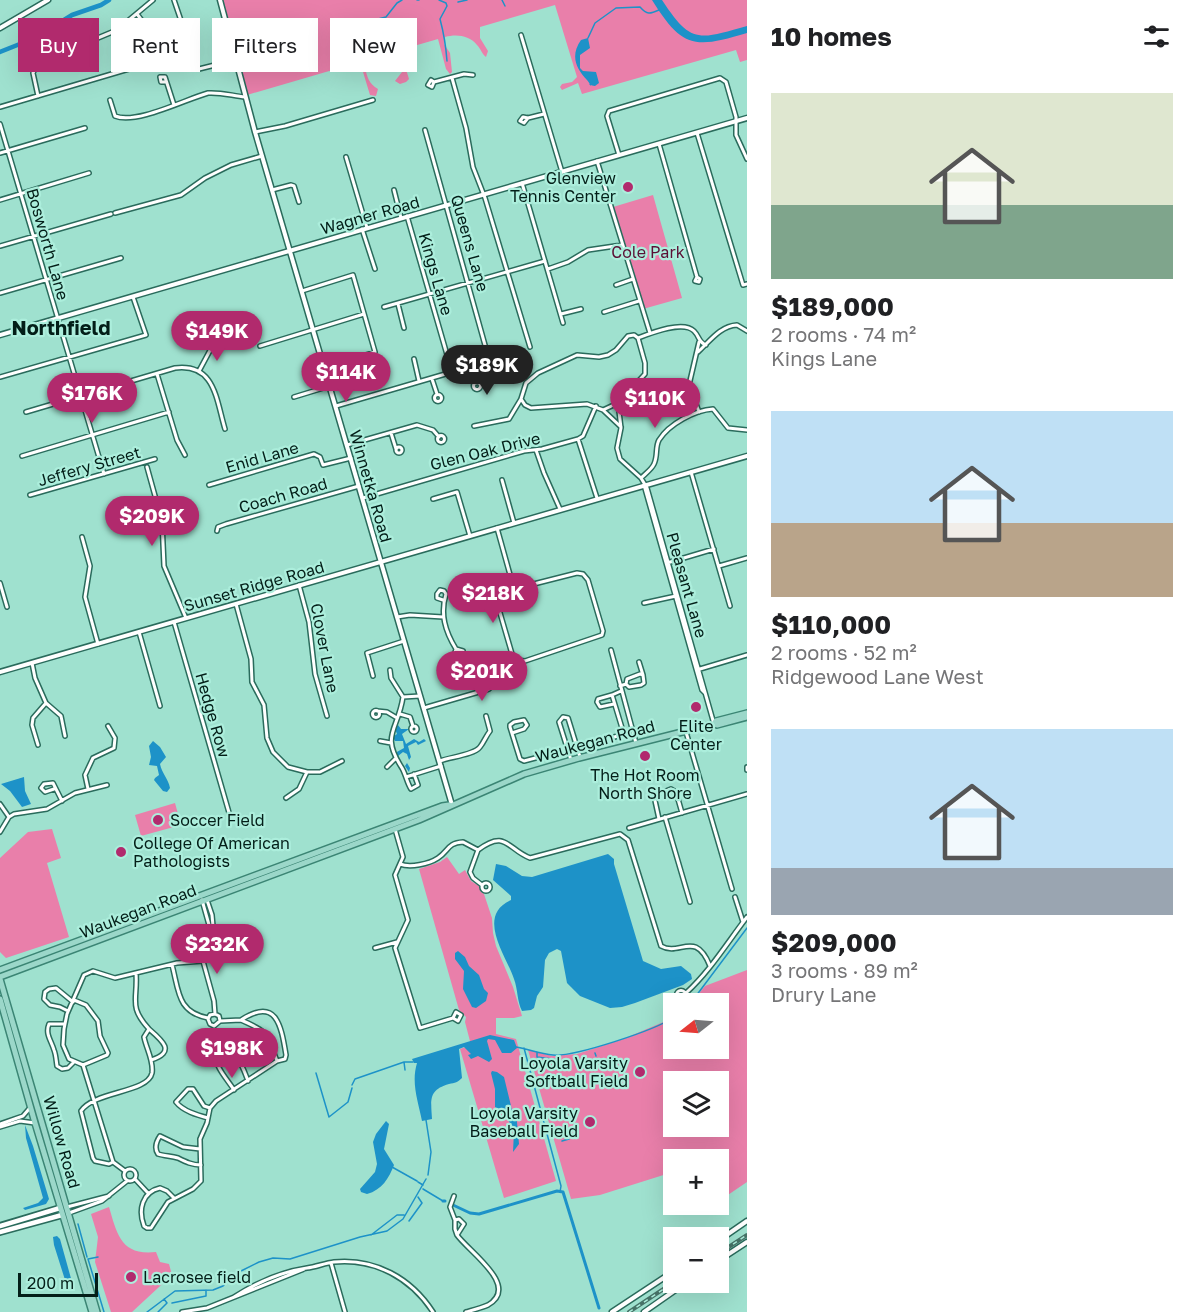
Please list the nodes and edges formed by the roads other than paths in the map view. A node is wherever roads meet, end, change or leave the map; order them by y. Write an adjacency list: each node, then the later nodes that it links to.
1 (48, 0): 9 (street)
2 (153, 0): 5 (street)
3 (174, 0): 7 (street)
4 (220, 0): 8 (street, Winnetka Road)
5 (137, 14): 6 (street); 17 (street)
6 (140, 18)
7 (181, 18)
8 (225, 18)
9 (0, 28)
10 (521, 35): 23 (street)
11 (118, 72): 17 (street)
12 (239, 72): 18 (street, Winnetka Road)
13 (473, 75): 14 (street)
14 (452, 78): 16 (street); 46 (street)
15 (166, 82): 21 (street)
16 (434, 82)
17 (38, 96): 22 (street)
18 (245, 97): 21 (street); 30 (street, Winnetka Road)
19 (110, 100): 21 (street)
20 (373, 100): 30 (street)
21 (174, 105)
22 (0, 107)
23 (544, 114): 24 (street); 40 (street)
24 (528, 118)
25 (747, 118): 26 (street, Wagner Road)
26 (737, 121): 31 (street, Wagner Road); 35 (street); 38 (street)
27 (0, 124): 33 (street, Bosworth Lane)
28 (85, 128): 33 (street)
29 (426, 130): 49 (street, Queens Lane)
30 (255, 132): 36 (street, Winnetka Road)
31 (697, 133): 32 (street, Wagner Road); 66 (street)
32 (658, 144): 35 (street, Wagner Road); 62 (street)
33 (8, 151): 34 (street); 45 (street, Bosworth Lane)
34 (0, 153)
35 (619, 155): 39 (street, Wagner Road)
36 (262, 156): 43 (street, Winnetka Road); 53 (street)
37 (346, 157): 52 (street)
38 (747, 159)
39 (597, 161): 40 (street, Wagner Road); 54 (street)
40 (562, 172): 42 (street, Wagner Road)
41 (89, 174): 45 (street)
42 (522, 183): 46 (street, Wagner Road); 58 (street)
43 (272, 190): 48 (street); 56 (street, Winnetka Road)
44 (394, 190): 51 (street)
45 (20, 194): 47 (street); 53 (street, Bosworth Lane)
46 (483, 194): 49 (street, Wagner Road); 61 (street)
47 (0, 200)
48 (299, 202)
49 (447, 205): 50 (street, Wagner Road); 65 (street, Queens Lane)
50 (407, 216): 51 (street, Wagner Road); 70 (street, Kings Lane)
51 (401, 218): 52 (street, Wagner Road)
52 (365, 229): 56 (street, Wagner Road); 59 (street)
53 (33, 237): 55 (street); 64 (street, Bosworth Lane)
54 (622, 245): 60 (street); 63 (street)
55 (0, 246)
56 (290, 250): 68 (street, Winnetka Road); 71 (street, Wagner Road)
57 (121, 258): 64 (street)
58 (545, 261): 60 (street); 61 (street)
59 (375, 269)
60 (548, 269): 78 (street)
61 (507, 272): 65 (street); 91 (street)
62 (697, 277)
63 (633, 279): 67 (street); 72 (street)
64 (46, 280): 69 (street); 79 (street, Bosworth Lane)
65 (469, 282): 70 (street); 95 (street, Queens Lane)
66 (745, 284)
67 (615, 285)
68 (302, 291): 77 (street); 83 (street, Winnetka Road)
69 (0, 293)
70 (429, 294): 73 (street); 98 (street, Kings Lane)
71 (132, 296): 79 (street, Wagner Road); 93 (street)
72 (639, 301): 76 (street); 84 (street)
73 (398, 304): 74 (street); 81 (street)
74 (384, 307)
75 (581, 309): 78 (street)
76 (604, 312)
77 (364, 314): 83 (street); 96 (street)
78 (561, 314): 80 (street)
79 (57, 319): 85 (street, Wagner Road); 93 (street, Bosworth Lane)
80 (563, 323)
81 (404, 328)
82 (747, 330): 89 (street)
83 (314, 331): 90 (street); 96 (street, Winnetka Road)
84 (650, 333): 86 (street); 87 (street)
85 (0, 335)
86 (638, 338): 108 (street); 109 (street)
87 (699, 341): 89 (street); 92 (street)
88 (214, 343): 97 (street)
89 (706, 345): 92 (street)
90 (260, 346)
91 (530, 347)
92 (697, 354): 115 (street)
93 (69, 357): 100 (street); 106 (street, Bosworth Lane)
94 (414, 359): 102 (street)
95 (490, 363)
96 (324, 368): 104 (street, Winnetka Road)
97 (200, 371): 99 (street); 118 (street)
98 (452, 372): 101 (street); 103 (street)
99 (157, 374): 106 (street); 114 (street)
100 (0, 377)
101 (432, 378): 102 (street); 105 (street)
102 (419, 381): 110 (street)
103 (476, 383)
104 (330, 386): 107 (street); 110 (street, Winnetka Road)
105 (437, 394)
106 (80, 396): 113 (street); 121 (street, Bosworth Lane)
107 (294, 397)
108 (521, 399): 111 (street); 116 (street)
109 (618, 403): 112 (street); 117 (street, Pleasant Lane)
110 (336, 406): 124 (street, Winnetka Road)
111 (596, 406): 112 (street); 123 (street)
112 (603, 410): 117 (street)
113 (26, 412)
114 (169, 412): 121 (street); 127 (street)
115 (699, 412): 119 (street); 135 (street)
116 (474, 426)
117 (621, 427): 135 (street, Pleasant Lane)
118 (225, 429)
119 (747, 430)
120 (391, 432): 122 (street); 124 (street); 125 (street)
121 (92, 435): 128 (street); 134 (street, Bosworth Lane)
122 (439, 436)
123 (578, 439): 126 (street, Glen Oak Drive); 142 (street)
124 (347, 445): 130 (street, Winnetka Road)
125 (396, 448)
126 (536, 450): 141 (street, Glen Oak Drive); 144 (street)
127 (185, 455)
128 (22, 456)
129 (747, 456): 133 (street, Sunset Ridge Road)
130 (351, 458): 137 (street, Enid Lane); 139 (street, Winnetka Road)
131 (155, 459): 134 (street, Jeffery Street)
132 (147, 467): 166 (street)
133 (692, 472): 138 (street, Sunset Ridge Road); 150 (street)
134 (104, 474): 140 (street, Jeffery Street)
135 (641, 478): 138 (street, Pleasant Lane)
136 (502, 480): 145 (street)
137 (209, 485)
138 (644, 485): 142 (street, Sunset Ridge Road); 153 (street, Pleasant Lane)
139 (359, 486): 141 (street, Winnetka Road); 147 (street, Coach Road)
140 (30, 495)
141 (363, 498): 152 (street, Winnetka Road)
142 (597, 498): 144 (street, Sunset Ridge Road)
143 (433, 499): 148 (street)
144 (560, 509): 145 (street, Sunset Ridge Road)
145 (514, 523): 146 (street, Sunset Ridge Road)
146 (497, 528): 148 (street, Sunset Ridge Road); 157 (street)
147 (216, 531)
148 (470, 536): 152 (street, Sunset Ridge Road)
149 (82, 537): 170 (street)
150 (714, 549): 153 (street); 154 (street)
151 (747, 558): 154 (street)
152 (381, 562): 156 (street, Sunset Ridge Road); 164 (street, Winnetka Road)
153 (667, 563): 158 (street, Pleasant Lane)
154 (719, 566): 162 (street)
155 (0, 583): 163 (street)
156 (299, 585): 161 (street, Sunset Ridge Road); 195 (street, Clover Lane)
157 (514, 589): 174 (street); 174 (street)
158 (676, 596): 160 (street); 178 (street, Pleasant Lane)
159 (443, 600): 165 (street)
160 (644, 603)
161 (236, 604): 166 (street, Sunset Ridge Road); 216 (street)
162 (730, 606)
163 (7, 607)
164 (397, 617): 165 (street); 169 (street, Winnetka Road)
165 (443, 617): 171 (street)
166 (186, 618): 167 (street, Sunset Ridge Road)
167 (174, 622): 168 (street, Sunset Ridge Road); 229 (street, Hedge Row)
168 (139, 632): 170 (street, Sunset Ridge Road); 190 (street)
169 (404, 641): 181 (street); 186 (street, Winnetka Road)
170 (98, 644): 175 (street, Sunset Ridge Road)
171 (456, 649)
172 (611, 650): 183 (street)
173 (747, 654): 178 (street)
174 (516, 660): 191 (street)
175 (32, 663): 179 (street, Sunset Ridge Road); 188 (street)
176 (639, 663): 180 (street)
177 (390, 669): 187 (street)
178 (698, 669): 198 (street, Pleasant Lane)
179 (0, 672)
180 (643, 675): 182 (street); 182 (street)
181 (373, 676)
182 (626, 684): 183 (street)
183 (620, 686): 184 (street)
184 (621, 691): 185 (street); 206 (street)
185 (612, 695): 189 (street); 189 (street)
186 (420, 696): 187 (street); 191 (street, Winnetka Road)
187 (403, 697): 193 (street)
188 (46, 704): 203 (street); 207 (street)
189 (614, 704): 208 (street)
190 (160, 706)
191 (424, 708): 214 (street, Winnetka Road)
192 (377, 711): 197 (street)
193 (399, 714): 197 (street); 200 (street)
194 (747, 715): 198 (main road, Waukegan Road)
195 (327, 716)
196 (486, 716): 214 (street)
197 (397, 718): 205 (street)
198 (714, 724): 201 (main road, Waukegan Road)
199 (108, 726): 221 (street)
200 (413, 726)
201 (686, 730): 206 (main road, Waukegan Road); 227 (street)
202 (512, 733): 202 (street); 209 (street)
203 (65, 736)
204 (380, 741): 205 (street)
205 (391, 743): 211 (street)
206 (636, 743): 210 (main road, Waukegan Road)
207 (38, 744)
208 (577, 746): 209 (street); 209 (street); 210 (street)
209 (567, 749): 212 (street)
210 (580, 757): 212 (main road, Waukegan Road)
211 (395, 759): 215 (street); 218 (street)
212 (571, 760): 226 (main road, Waukegan Road)
213 (342, 761): 216 (street)
214 (440, 764): 217 (street); 226 (street, Winnetka Road)
215 (387, 767)
216 (307, 772): 223 (street)
217 (414, 774): 218 (street); 218 (street)
218 (406, 777)
219 (107, 785): 221 (street)
220 (54, 789): 224 (street)
221 (88, 789): 224 (street)
222 (747, 794): 227 (street)
223 (286, 798)
224 (62, 801): 230 (street)
225 (0, 804): 230 (street)
226 (452, 805): 233 (main road, Waukegan Road)
227 (708, 805): 228 (street); 239 (street)
228 (682, 813): 231 (street); 232 (street)
229 (230, 816)
230 (9, 817): 235 (street)
231 (666, 817): 232 (street); 242 (street)
232 (659, 819): 234 (street)
233 (394, 827): 237 (street); 241 (main road, Waukegan Road)
234 (629, 828)
235 (0, 832)
236 (478, 850): 237 (street); 238 (street); 249 (street)
237 (400, 864): 245 (street)
238 (482, 885)
239 (732, 889)
240 (735, 897): 244 (street)
241 (203, 898): 247 (street); 250 (main road, Waukegan Road); 252 (main road, Waukegan Road)
242 (690, 902)
243 (747, 917): 244 (street)
244 (743, 922): 249 (street)
245 (397, 942): 246 (street); 259 (street)
246 (375, 948)
247 (203, 961): 248 (street); 257 (street)
248 (172, 965): 251 (street); 258 (street)
249 (710, 966): 253 (street)
250 (0, 970)
251 (136, 973): 255 (street); 263 (street)
252 (0, 978): 285 (main road, Willow Road)
253 (686, 993)
254 (0, 999): 271 (main road, Willow Road)
255 (74, 1001): 256 (street); 256 (street); 267 (street)
256 (69, 1011): 262 (street)
257 (215, 1014): 258 (street); 261 (street)
258 (208, 1018): 261 (street)
259 (453, 1018)
260 (241, 1020): 261 (street); 265 (street); 265 (street)
261 (220, 1021)
262 (65, 1024): 266 (street); 266 (street)
263 (149, 1029): 264 (street); 264 (street)
264 (151, 1060): 270 (street)
265 (277, 1061): 268 (street)
266 (74, 1062): 267 (street)
267 (84, 1065): 270 (street)
268 (248, 1081): 269 (street); 269 (street)
269 (234, 1090): 272 (street)
270 (94, 1099): 277 (street); 277 (street)
271 (31, 1108): 274 (main road, Willow Road); 275 (street)
272 (210, 1108): 273 (street); 273 (street)
273 (208, 1118): 276 (street)
274 (35, 1123): 275 (street); 285 (main road, Willow Road)
275 (0, 1125)
276 (200, 1149): 278 (street); 278 (street)
277 (113, 1162): 279 (street)
278 (201, 1165): 284 (street)
279 (125, 1171): 280 (street); 281 (street)
280 (135, 1179): 281 (street); 282 (street)
281 (127, 1181): 285 (street)
282 (148, 1193): 284 (street); 284 (street)
283 (454, 1196): 286 (street)
284 (174, 1198)
285 (65, 1211): 288 (main road); 289 (main road); 298 (main road, Willow Road); 299 (main road, Willow Road)
286 (455, 1220): 291 (street); 291 (street)
287 (747, 1221): 290 (street)
288 (0, 1226)
289 (0, 1232)
290 (729, 1233)
291 (458, 1235): 303 (street)
292 (747, 1242): 293 (street)
293 (729, 1254)
294 (331, 1263): 297 (street); 301 (street); 302 (street)
295 (663, 1278): 304 (street)
296 (671, 1293): 305 (street)
297 (191, 1311): 300 (street)
298 (92, 1312)
299 (97, 1312)
300 (182, 1312)
301 (345, 1312)
302 (433, 1312)
303 (466, 1312)
304 (612, 1312)
305 (644, 1312)

